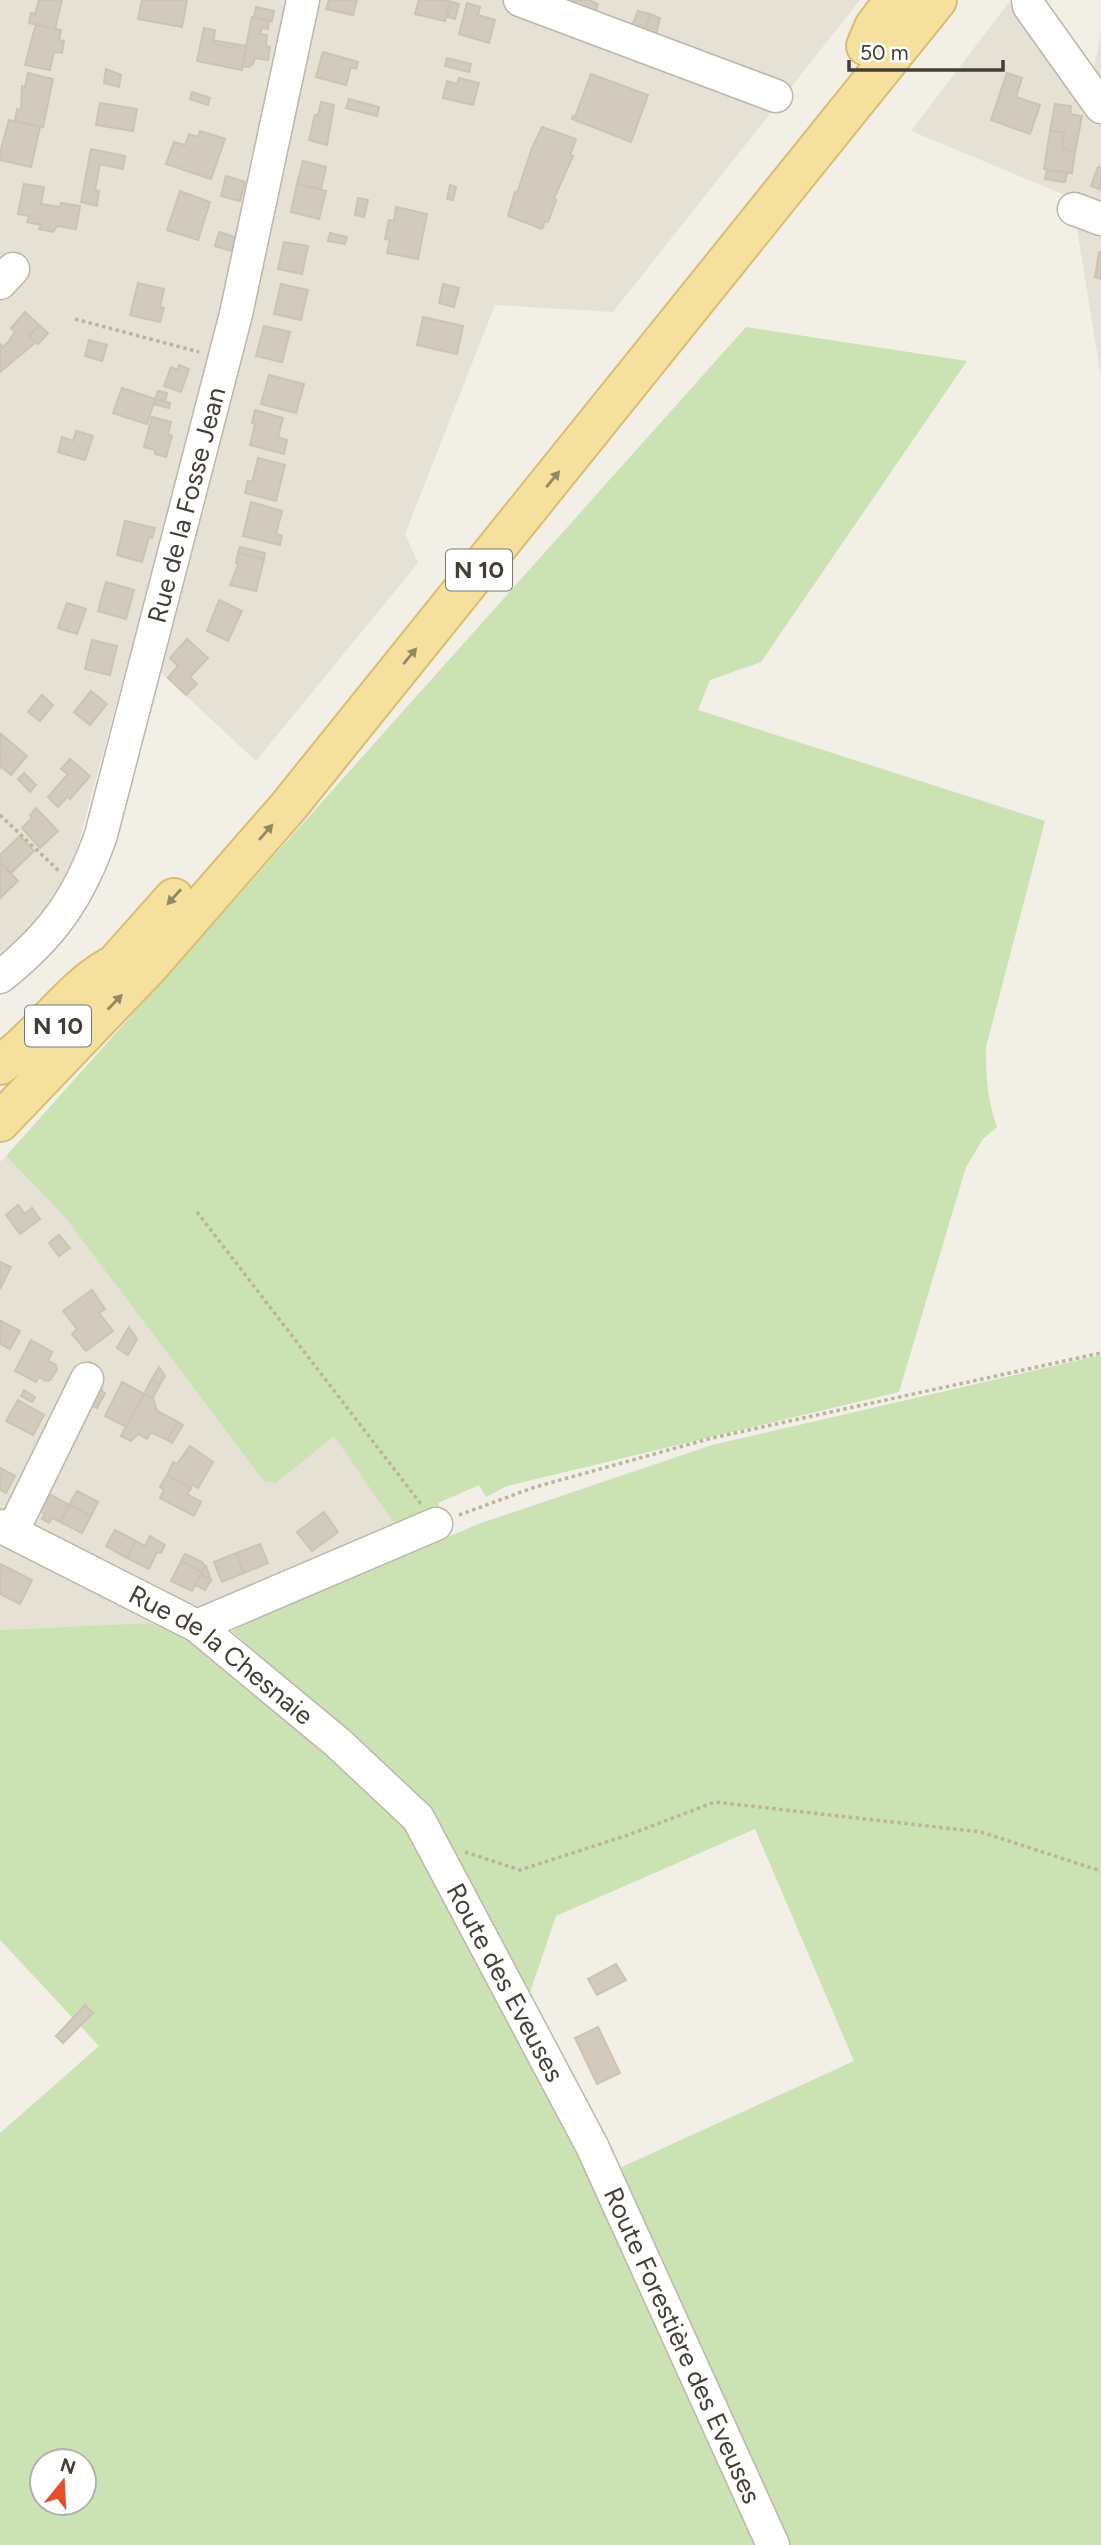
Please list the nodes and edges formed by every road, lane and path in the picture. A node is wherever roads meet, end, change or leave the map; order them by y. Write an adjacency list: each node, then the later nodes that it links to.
1 (303, 0): 11 (street, Rue de la Fosse Jean)
2 (520, 0): 8 (street)
3 (894, 0): 7 (main road)
4 (909, 0): 7 (main road, N 10)
5 (937, 0): 18 (main road, N 10, one-way to 5)
6 (1028, 0): 9 (street)
7 (866, 46): 14 (main road, N 10, one-way to 14)
8 (776, 96)
9 (1101, 107)
10 (75, 319): 11 (path)
11 (225, 358): 13 (street, Rue de la Fosse Jean)
12 (0, 815): 13 (path)
13 (79, 889): 15 (street, Rue de la Fosse Jean)
14 (114, 964): 16 (main road); 17 (main road, N 10)
15 (0, 977)
16 (0, 1065)
17 (0, 1087)
18 (0, 1122)
19 (197, 1212): 22 (path)
20 (1101, 1353): 22 (path)
21 (87, 1379): 23 (street)
22 (436, 1524): 24 (street)
23 (6, 1529): 24 (street, Rue de la Chesnaie)
24 (197, 1626): 25 (street, Rue de la Chesnaie)
25 (424, 1829): 26 (path); 27 (street, Route des Eveuses)
26 (1101, 1871)
27 (592, 2147): 28 (street, Route Forestière des Eveuses)
28 (773, 2545)

